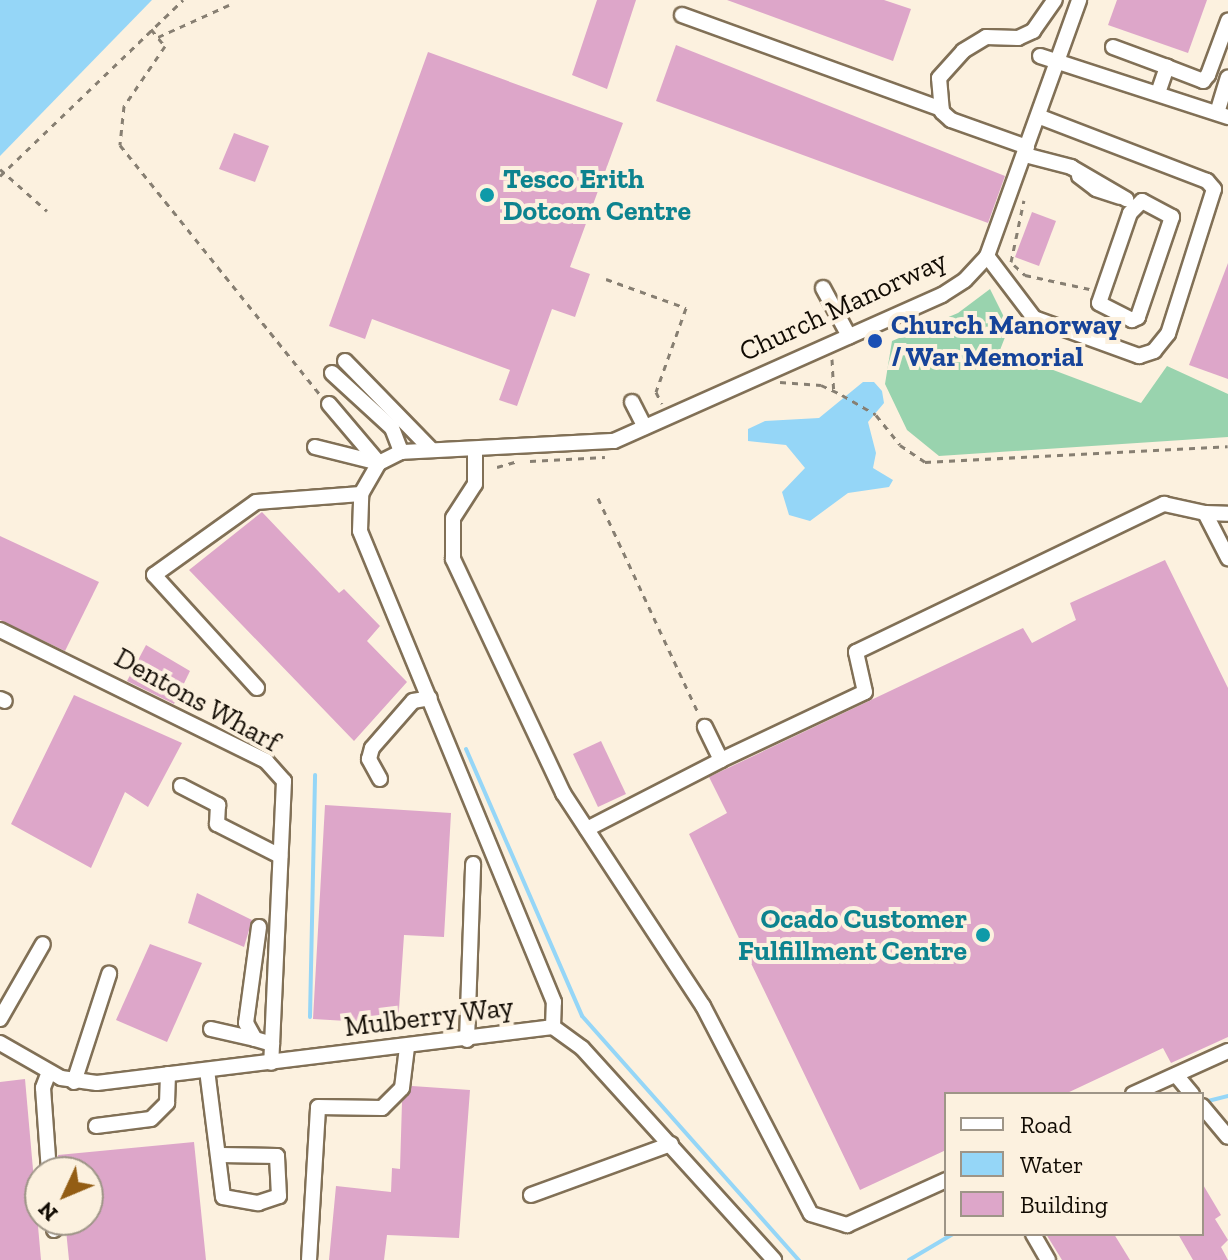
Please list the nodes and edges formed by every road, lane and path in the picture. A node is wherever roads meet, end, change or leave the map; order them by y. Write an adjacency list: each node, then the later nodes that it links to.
1 (183, 0): 7 (path)
2 (1055, 0): 15 (street)
3 (1079, 0): 11 (street, Church Manorway)
4 (229, 5): 8 (path)
5 (682, 15): 15 (street)
6 (1228, 21): 12 (street)
7 (151, 29): 8 (path); 20 (path)
8 (158, 37): 35 (path)
9 (1113, 47): 12 (street)
10 (1040, 56): 11 (street)
11 (1058, 58): 14 (street); 17 (street, Church Manorway)
12 (1167, 67): 14 (street)
13 (1228, 78): 16 (street)
14 (1158, 93): 16 (street)
15 (942, 109): 18 (street)
16 (1222, 115)
17 (1038, 116): 18 (street, Church Manorway); 24 (street)
18 (1026, 151): 22 (street); 24 (street, Church Manorway)
19 (0, 169): 23 (path)
20 (0, 176)
21 (1026, 188): 27 (path)
22 (1130, 201): 27 (street); 27 (street)
23 (47, 211)
24 (987, 256): 28 (street, Church Manorway)
25 (606, 279): 36 (path)
26 (823, 288): 28 (street)
27 (1102, 293)
28 (849, 336): 36 (street, Church Manorway)
29 (832, 354): 33 (path)
30 (345, 361): 40 (street)
31 (332, 373): 42 (street)
32 (773, 381): 33 (path)
33 (834, 392): 38 (path)
34 (632, 402): 37 (street)
35 (329, 404): 44 (street)
36 (668, 415): 37 (street, Church Manorway)
37 (645, 427): 41 (street, Church Manorway)
38 (1228, 446)
39 (315, 447): 44 (street)
40 (431, 449): 41 (street, Church Manorway); 42 (street, Church Manorway)
41 (475, 450): 58 (street)
42 (401, 452): 44 (street)
43 (546, 461): 45 (path)
44 (379, 463): 46 (street)
45 (497, 467)
46 (361, 494): 52 (street); 53 (street)
47 (598, 498): 54 (path)
48 (1205, 513): 49 (street); 50 (street); 55 (street)
49 (1228, 514)
50 (1228, 558)
51 (0, 630): 59 (street, Dentons Wharf)
52 (257, 688)
53 (430, 698): 56 (street); 65 (street)
54 (705, 727): 55 (street)
55 (721, 760): 58 (street)
56 (380, 779)
57 (181, 786): 59 (street)
58 (587, 829): 87 (street)
59 (280, 856): 70 (street, Dentons Wharf)
60 (473, 864): 68 (street)
61 (259, 927): 67 (street)
62 (43, 944): 64 (street)
63 (109, 974): 78 (street)
64 (0, 1019)
65 (553, 1027): 68 (street, Mulberry Way); 84 (street, Mulberry Way)
66 (211, 1029): 67 (street)
67 (255, 1039): 70 (street)
68 (467, 1040): 71 (street, Mulberry Way)
69 (0, 1043): 75 (street, Mulberry Way)
70 (272, 1044): 73 (street, Dentons Wharf)
71 (407, 1047): 73 (street, Mulberry Way); 90 (street)
72 (1228, 1051): 77 (street)
73 (271, 1063): 74 (street, Mulberry Way)
74 (207, 1070): 76 (street, Mulberry Way); 85 (street)
75 (49, 1072): 78 (street, Mulberry Way); 86 (street)
76 (168, 1074): 78 (street, Mulberry Way); 82 (street)
77 (1176, 1075): 79 (street); 80 (street)
78 (74, 1082)
79 (1138, 1092)
80 (1190, 1092)
81 (1204, 1108): 83 (street)
82 (96, 1126)
83 (1228, 1137)
84 (671, 1144): 88 (street); 91 (street, Mulberry Way)
85 (221, 1155): 85 (street)
86 (48, 1156)
87 (944, 1181)
88 (531, 1195)
89 (1034, 1236): 92 (street)
90 (309, 1260)
91 (774, 1260)
92 (1048, 1260)

